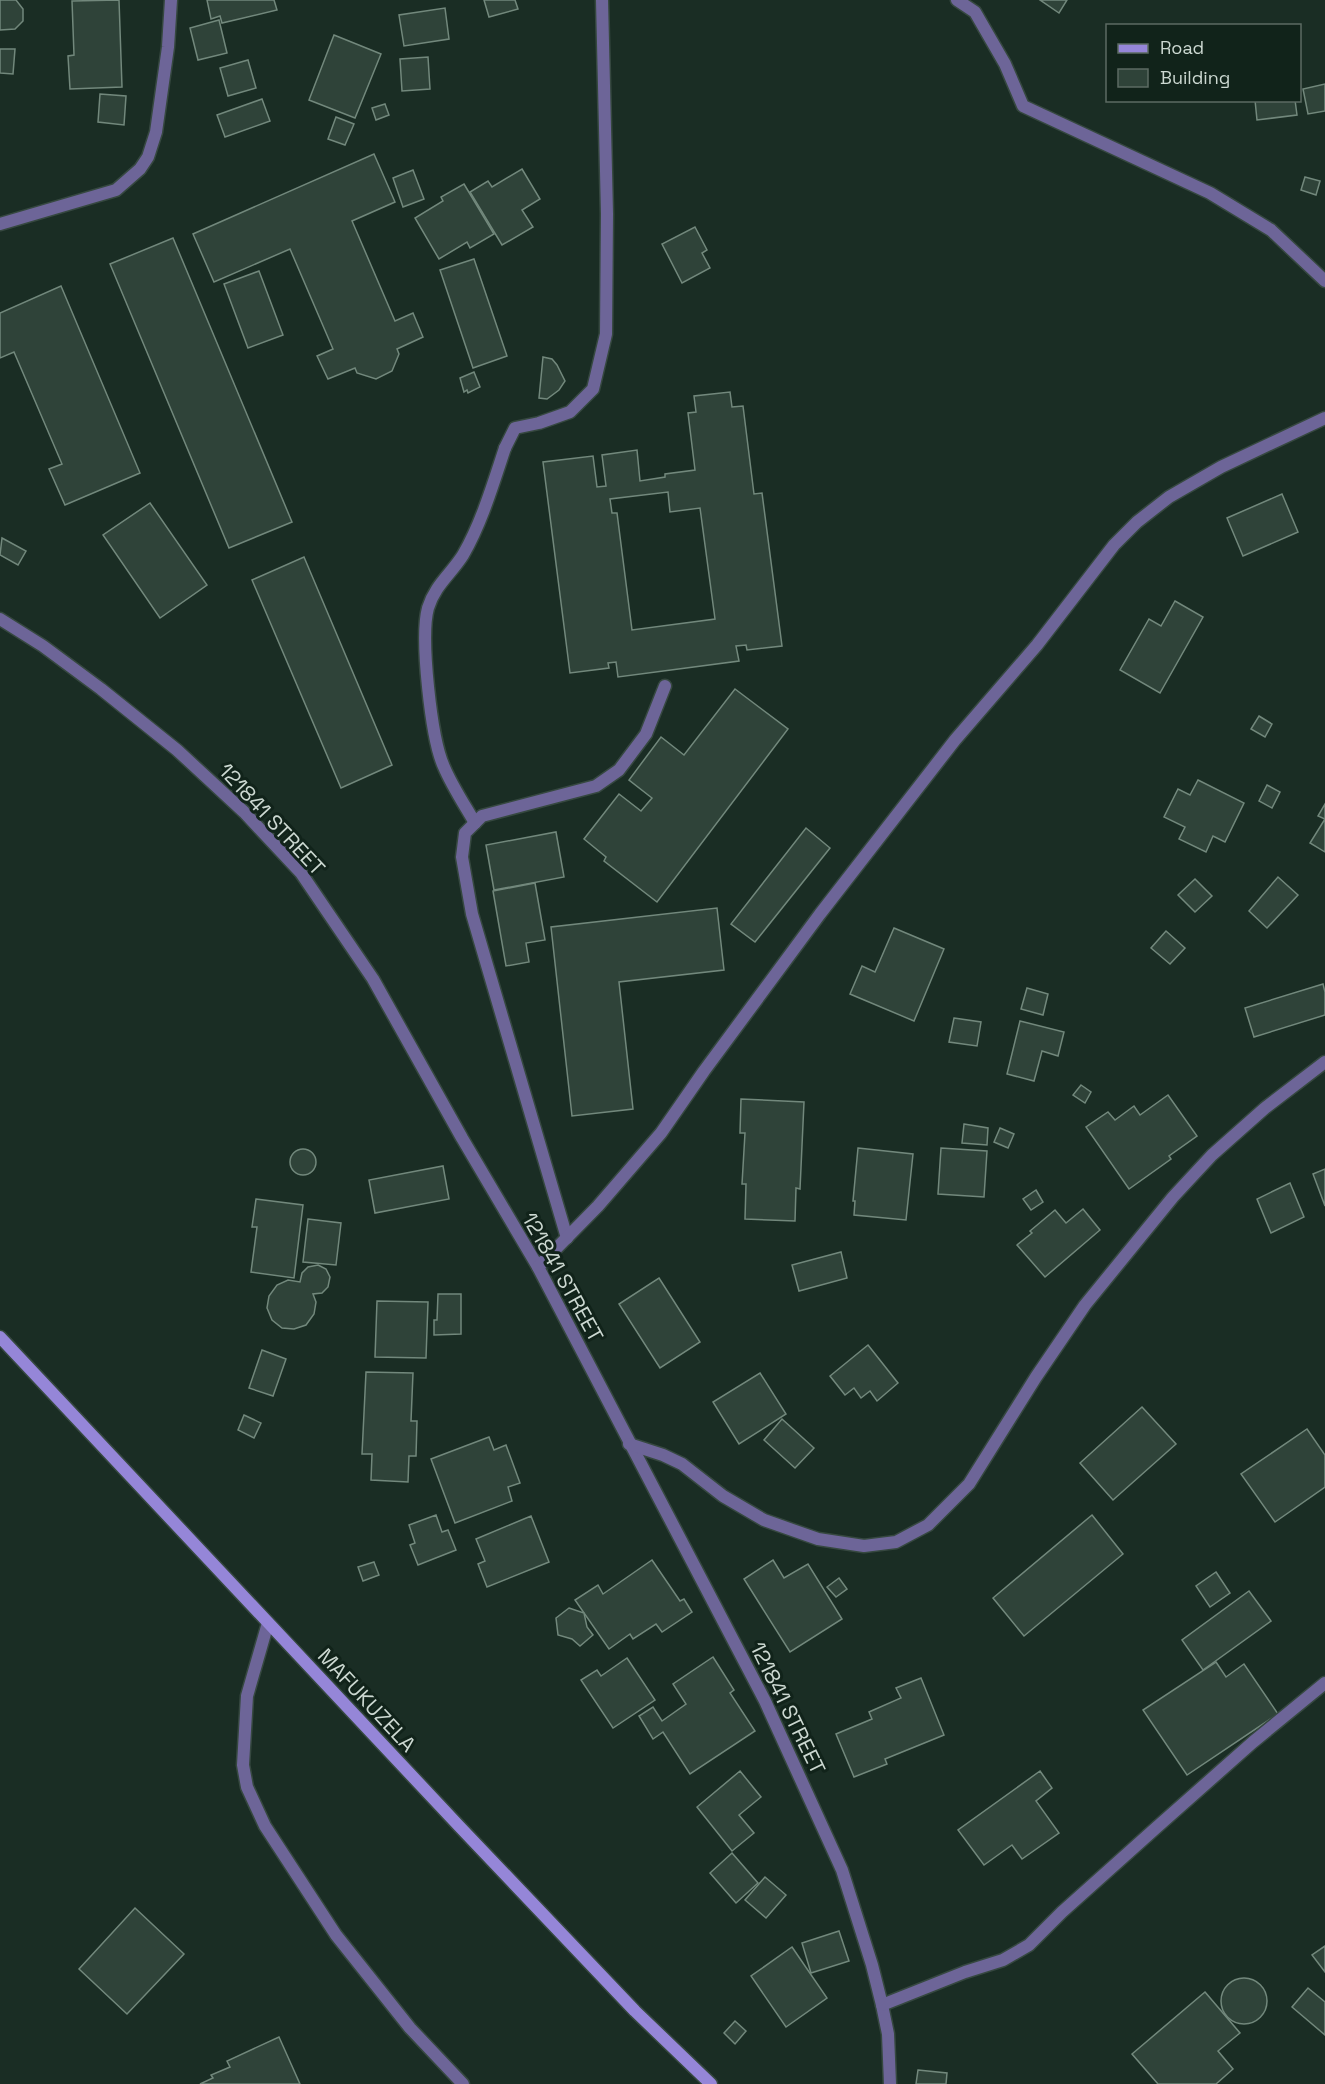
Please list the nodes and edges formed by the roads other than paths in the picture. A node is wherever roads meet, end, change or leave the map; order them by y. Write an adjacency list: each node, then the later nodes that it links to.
1 (171, 0): 5 (street)
2 (602, 0): 10 (street)
3 (957, 0): 4 (street)
4 (976, 6): 6 (street)
5 (0, 224)
6 (1325, 281)
7 (1325, 418): 12 (street)
8 (0, 619): 13 (street, 121841 STREET)
9 (664, 686): 10 (street)
10 (475, 823): 12 (street)
11 (1325, 1062): 15 (street)
12 (567, 1238): 13 (street)
13 (538, 1267): 15 (street, 121841 STREET)
14 (0, 1337): 16 (main road, MAFUKUZELA)
15 (629, 1444): 18 (street, 121841 STREET)
16 (268, 1623): 19 (street); 20 (main road, MAFUKUZELA)
17 (1325, 1683): 18 (street)
18 (882, 2005): 21 (street, 121841 STREET)
19 (462, 2084)
20 (711, 2084)
21 (890, 2084)

